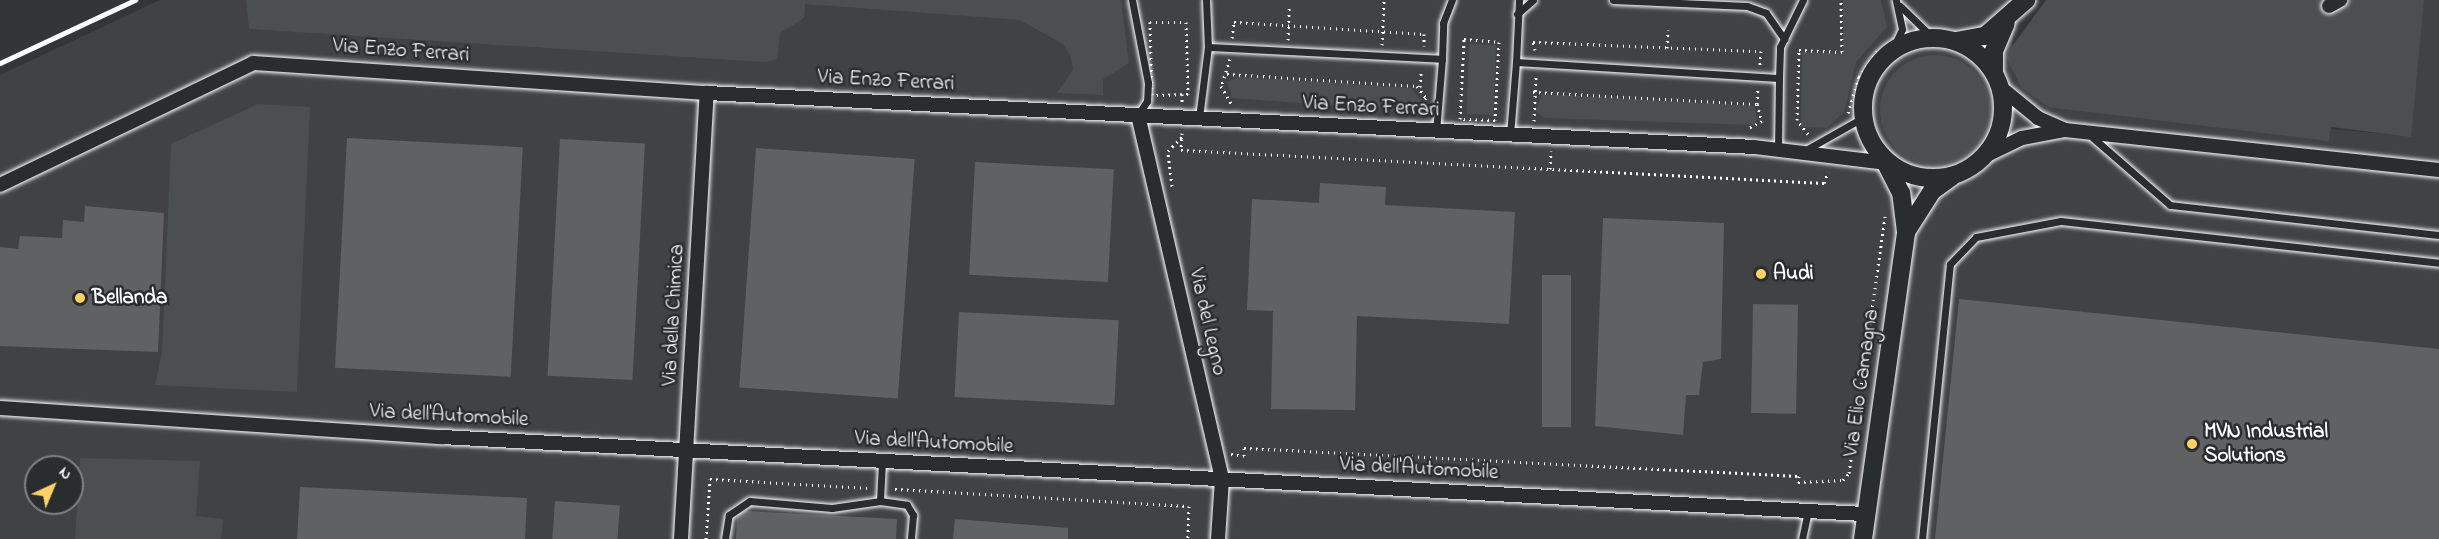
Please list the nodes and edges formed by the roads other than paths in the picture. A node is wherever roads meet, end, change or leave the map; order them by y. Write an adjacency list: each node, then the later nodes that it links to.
1 (1132, 0): 22 (lane)
2 (1206, 0): 15 (lane)
3 (1452, 0): 17 (lane)
4 (1519, 0): 10 (lane)
5 (1533, 0): 10 (lane)
6 (1613, 0): 13 (lane)
7 (1803, 0): 13 (lane)
8 (2026, 0): 11 (street)
9 (1897, 1): 12 (lane); 16 (lane)
10 (1517, 14): 18 (lane)
11 (2007, 21): 14 (street); 20 (street)
12 (1933, 38): 14 (street); 16 (street)
13 (1784, 39): 19 (lane)
14 (1956, 42): 20 (street)
15 (1208, 47): 17 (lane); 24 (lane)
16 (1887, 47): 23 (street)
17 (1442, 59): 26 (lane)
18 (1516, 62): 19 (lane); 27 (lane)
19 (1779, 78): 28 (lane)
20 (1997, 80): 25 (street); 30 (street)
21 (707, 93): 22 (street, Via Enzo Ferrari); 34 (street, Via Enzo Ferrari); 39 (street, Via della Chimica)
22 (1138, 115): 24 (street, Via Enzo Ferrari); 41 (street, Via del Legno)
23 (1864, 117): 29 (lane); 31 (street)
24 (1199, 118): 26 (street, Via Enzo Ferrari)
25 (2072, 131): 30 (street); 32 (street); 36 (lane)
26 (1436, 132): 27 (street, Via Enzo Ferrari)
27 (1510, 135): 28 (street, Via Enzo Ferrari)
28 (1778, 150): 29 (street, Via Enzo Ferrari)
29 (1797, 153): 31 (street, Via Enzo Ferrari)
30 (1987, 155): 33 (street)
31 (1886, 163): 33 (street); 35 (street, Via Elio Camagna)
32 (2439, 170)
33 (1952, 177): 35 (street, Via Elio Camagna)
34 (0, 185)
35 (1906, 232): 44 (street, Via Elio Camagna)
36 (2439, 235)
37 (2439, 263): 51 (lane)
38 (0, 408): 39 (street, Via dell'Automobile)
39 (687, 451): 40 (street, Via dell'Automobile); 45 (street, Via della Chimica)
40 (882, 461): 41 (street, Via dell'Automobile); 42 (lane)
41 (1222, 479): 43 (street, Via dell'Automobile); 48 (street, Via del Legno)
42 (880, 501): 46 (lane); 47 (lane)
43 (1808, 511): 44 (street, Via dell'Automobile); 49 (lane)
44 (1866, 514): 50 (street, Via Elio Camagna)
45 (681, 539)
46 (725, 539)
47 (911, 539)
48 (1218, 539)
49 (1802, 539)
50 (1863, 539)
51 (1922, 539)

